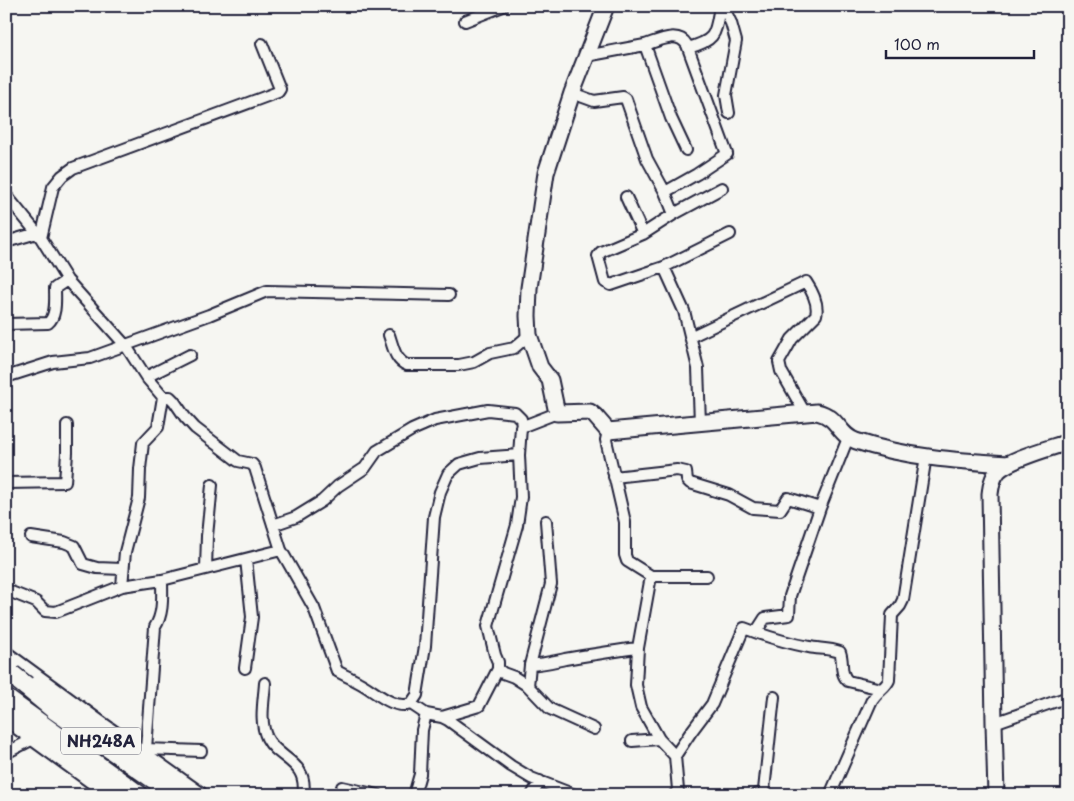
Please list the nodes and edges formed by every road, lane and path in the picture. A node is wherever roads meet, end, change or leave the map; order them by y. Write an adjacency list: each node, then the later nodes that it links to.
1 (503, 6): 4 (street)
2 (606, 6): 8 (street)
3 (721, 6): 7 (street); 10 (street)
4 (466, 21)
5 (262, 44): 19 (street)
6 (644, 45): 7 (street); 8 (street); 11 (street)
7 (688, 48): 13 (street)
8 (586, 56): 9 (street)
9 (572, 93): 13 (street); 26 (street)
10 (729, 113)
11 (686, 150)
12 (722, 188): 16 (street)
13 (665, 192): 16 (street)
14 (626, 197): 17 (street)
15 (7, 198): 19 (street)
16 (674, 214): 17 (street)
17 (643, 234): 21 (street)
18 (730, 234): 21 (street)
19 (39, 235): 20 (street); 22 (street)
20 (6, 242)
21 (664, 267): 27 (street)
22 (67, 280): 24 (street); 28 (street)
23 (449, 295): 28 (street)
24 (6, 324)
25 (389, 335): 26 (street)
26 (529, 336): 33 (street)
27 (690, 337): 34 (street); 35 (street)
28 (126, 346): 30 (street); 31 (street)
29 (190, 355): 31 (street)
30 (6, 377)
31 (146, 377): 32 (street)
32 (163, 397): 49 (street); 53 (street)
33 (557, 412): 37 (street); 38 (street)
34 (805, 413): 35 (street); 39 (street)
35 (700, 423): 38 (street)
36 (67, 425): 45 (street)
37 (522, 426): 41 (street); 49 (street)
38 (608, 431): 44 (street)
39 (848, 438): 42 (street); 47 (street)
40 (1068, 442): 43 (street)
41 (519, 455): 65 (street); 73 (street)
42 (926, 456): 43 (street); 69 (street)
43 (1008, 464): 76 (street)
44 (614, 478): 47 (street); 55 (street)
45 (6, 484)
46 (212, 485): 54 (street)
47 (820, 508): 60 (street)
48 (546, 521): 63 (street)
49 (273, 525): 51 (street)
50 (31, 537): 53 (street)
51 (281, 550): 52 (street); 73 (street)
52 (246, 559): 54 (street); 64 (street)
53 (122, 569): 58 (street)
54 (206, 569): 57 (street)
55 (652, 576): 56 (street); 61 (street)
56 (707, 576)
57 (162, 580): 58 (street); 82 (street)
58 (122, 586): 59 (street)
59 (6, 590)
60 (756, 632): 69 (street); 84 (street)
61 (638, 648): 63 (street); 79 (street)
62 (6, 655): 66 (street)
63 (530, 665): 68 (street)
64 (245, 668)
65 (498, 669): 68 (street); 75 (street)
66 (18, 676): 72 (street); 82 (street); 89 (highway, NH248A)
67 (265, 683): 91 (street)
68 (528, 686): 77 (street)
69 (881, 689): 98 (street)
70 (774, 697): 97 (street)
71 (1068, 697): 76 (street)
72 (8, 704): 78 (street); 88 (highway, NH248A)
73 (411, 704): 74 (street)
74 (426, 714): 75 (street); 93 (street)
75 (442, 717): 85 (street)
76 (994, 723): 99 (street)
77 (594, 729)
78 (33, 739): 83 (street); 87 (street)
79 (659, 739): 80 (street); 84 (street)
80 (632, 741)
81 (201, 751): 82 (street)
82 (144, 752): 90 (street)
83 (6, 753)
84 (675, 756): 96 (street)
85 (540, 781): 94 (street); 95 (street)
86 (342, 787): 92 (street)
87 (112, 795)
88 (138, 795)
89 (177, 795)
90 (200, 795)
91 (303, 795)
92 (378, 795)
93 (414, 795)
94 (532, 795)
95 (575, 795)
96 (674, 795)
97 (755, 795)
98 (830, 795)
99 (996, 795)

